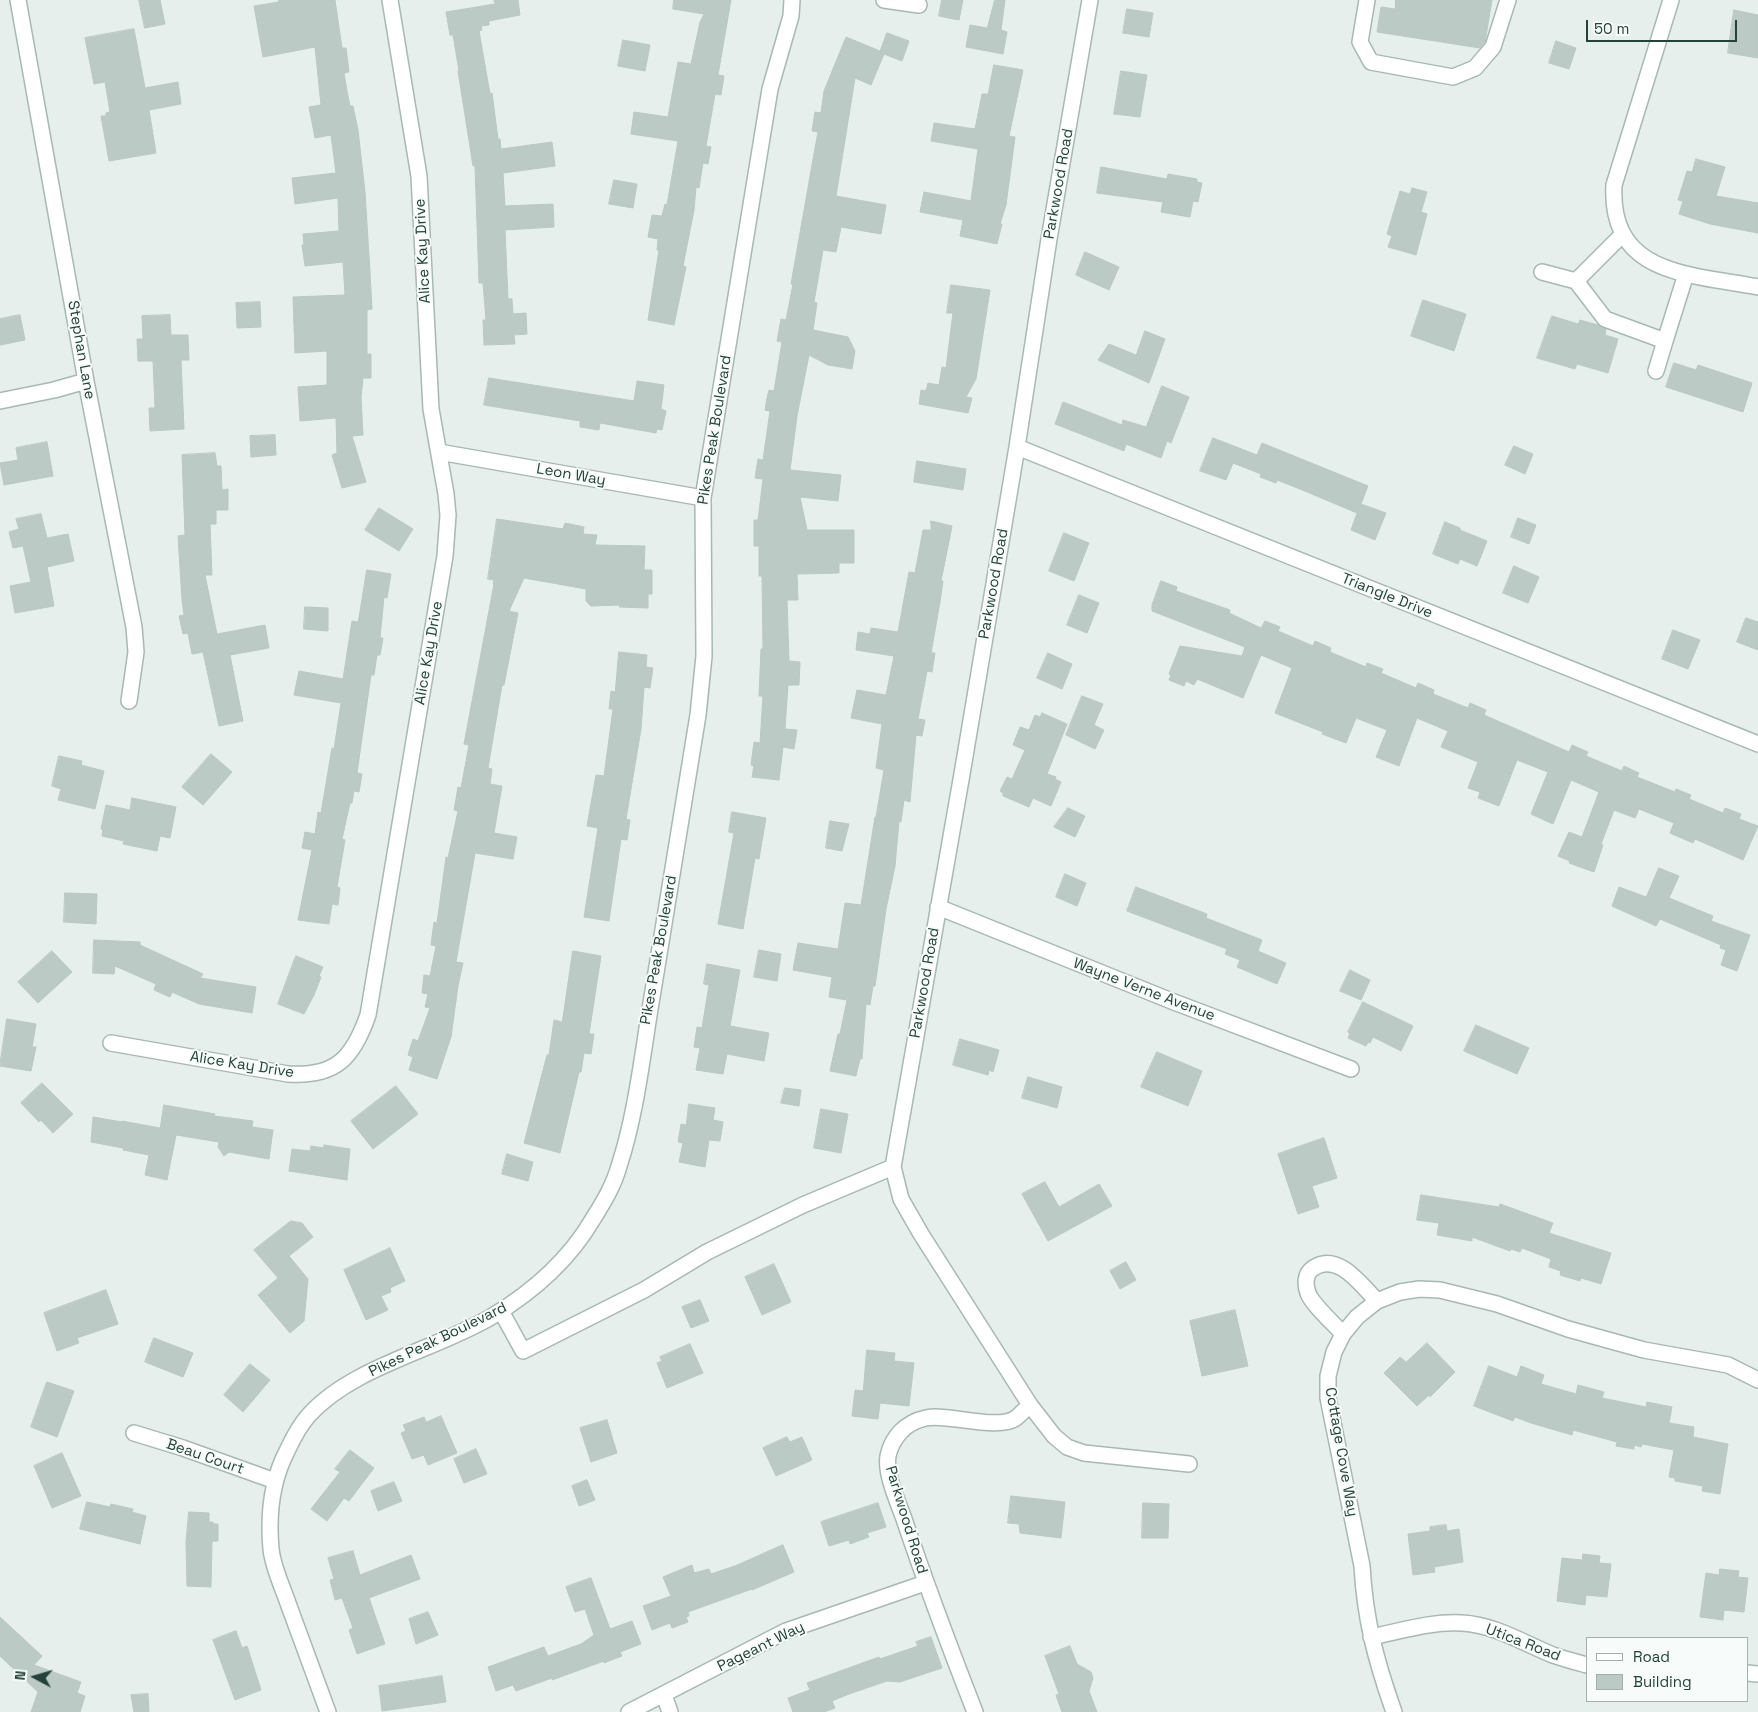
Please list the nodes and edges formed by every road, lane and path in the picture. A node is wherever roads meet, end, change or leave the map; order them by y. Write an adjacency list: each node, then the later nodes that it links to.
1 (18, 0): 19 (street, Stephan Lane)
2 (390, 0): 22 (street, Alice Kay Drive)
3 (792, 0): 11 (street, Pikes Peak Boulevard)
4 (803, 0): 11 (street, Pikes Peak Boulevard)
5 (884, 0): 10 (street)
6 (1090, 0): 21 (street, Parkwood Road)
7 (1367, 0): 8 (street)
8 (1508, 0)
9 (1671, 0): 12 (street)
10 (919, 5)
11 (791, 16): 23 (street, Pikes Peak Boulevard)
12 (1623, 234): 14 (street); 15 (street)
13 (1542, 272): 15 (street)
14 (1686, 274): 16 (street); 17 (street)
15 (1576, 281): 17 (street)
16 (1758, 287)
17 (1666, 341): 18 (street)
18 (1656, 371)
19 (86, 380): 20 (street); 24 (street, Stephan Lane)
20 (0, 401)
21 (1017, 447): 25 (street, Triangle Drive); 26 (street, Parkwood Road)
22 (439, 452): 23 (street, Leon Way); 27 (street, Alice Kay Drive)
23 (703, 498): 31 (street, Pikes Peak Boulevard)
24 (129, 700)
25 (1758, 744)
26 (938, 907): 28 (street, Wayne Verne Avenue); 29 (street, Parkwood Road)
27 (111, 1043)
28 (1351, 1069)
29 (893, 1167): 31 (street); 34 (street, Parkwood Road)
30 (1377, 1302): 32 (street, Cottage Cove Way); 32 (street); 33 (street, Cottage Cove Way)
31 (501, 1311): 37 (street, Pikes Peak Boulevard)
32 (1343, 1334): 39 (street, Cottage Cove Way)
33 (1758, 1380)
34 (1030, 1404): 36 (street, Parkwood Road); 38 (street, Parkwood Road)
35 (134, 1433): 37 (street, Beau Court)
36 (1189, 1464)
37 (275, 1481): 42 (street, Pikes Peak Boulevard)
38 (926, 1583): 41 (street, Pageant Way); 45 (street, Parkwood Road)
39 (1371, 1637): 40 (street, Utica Road); 46 (street, Cottage Cove Way)
40 (1586, 1665)
41 (664, 1695): 43 (street, Pageant Way); 44 (street)
42 (328, 1712)
43 (629, 1712)
44 (670, 1712)
45 (975, 1712)
46 (1394, 1712)

